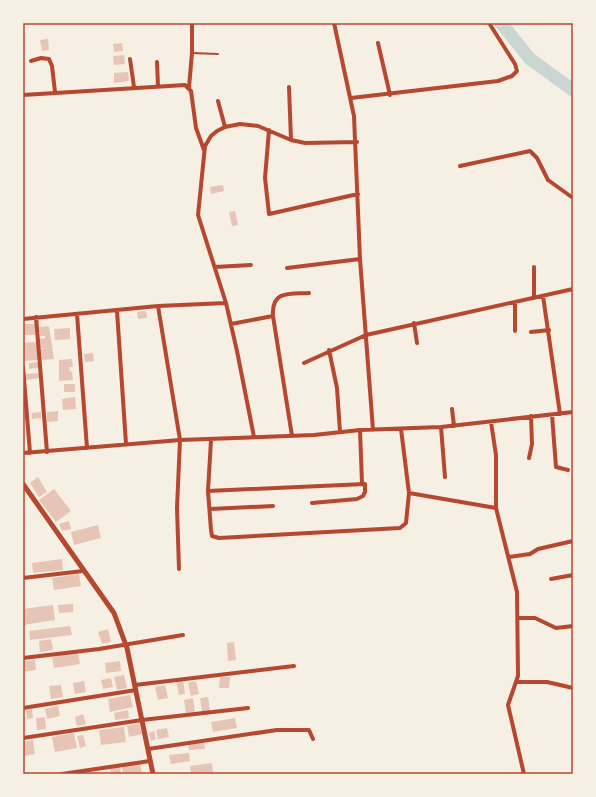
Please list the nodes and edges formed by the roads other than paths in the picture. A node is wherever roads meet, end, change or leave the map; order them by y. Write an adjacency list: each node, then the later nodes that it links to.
1 (192, 23): 5 (street)
2 (334, 23): 17 (street)
3 (489, 23): 16 (street)
4 (378, 43): 16 (street)
5 (192, 53): 6 (lane); 12 (street)
6 (218, 54)
7 (130, 59): 11 (street)
8 (31, 61): 14 (street)
9 (157, 62): 10 (street)
10 (158, 86): 11 (street); 12 (street)
11 (134, 87): 14 (street)
12 (189, 87): 23 (street)
13 (289, 87): 21 (street)
14 (55, 92): 15 (street)
15 (23, 95)
16 (390, 95): 17 (street)
17 (351, 98): 22 (street)
18 (218, 101): 19 (street)
19 (225, 127): 20 (street); 23 (street)
20 (269, 130): 21 (street); 25 (street)
21 (290, 140): 22 (street)
22 (357, 142): 25 (street)
23 (204, 151): 29 (street)
24 (460, 166): 26 (street)
25 (358, 194): 27 (street)
26 (573, 198)
27 (360, 259): 31 (street); 49 (street)
28 (251, 265): 29 (street)
29 (215, 267): 37 (street)
30 (534, 267): 35 (street)
31 (287, 268)
32 (573, 289): 34 (street)
33 (309, 293): 41 (street)
34 (543, 296): 35 (street); 46 (street)
35 (534, 298): 36 (street)
36 (515, 302): 44 (street); 47 (street)
37 (226, 303): 38 (street); 45 (street)
38 (158, 306): 39 (street); 68 (street)
39 (117, 311): 40 (street); 70 (street)
40 (76, 314): 42 (street); 71 (street)
41 (273, 316): 45 (street); 66 (street)
42 (36, 318): 43 (street); 72 (street)
43 (23, 319)
44 (414, 323): 49 (street); 50 (street)
45 (231, 324): 67 (street)
46 (549, 330): 48 (street); 57 (street)
47 (515, 331)
48 (531, 332)
49 (366, 335): 51 (street); 63 (street)
50 (417, 342)
51 (330, 350): 52 (street); 65 (street)
52 (304, 363)
53 (23, 367): 74 (street)
54 (452, 409): 60 (street)
55 (573, 412): 57 (street)
56 (552, 414): 57 (street); 58 (street); 76 (street)
57 (560, 414)
58 (531, 416): 59 (street); 75 (street)
59 (491, 422): 60 (street); 84 (street)
60 (454, 426): 61 (street)
61 (441, 427): 64 (street); 77 (street)
62 (360, 430): 63 (street); 65 (street); 78 (street)
63 (373, 430): 64 (street)
64 (401, 430): 81 (street)
65 (340, 432): 66 (street)
66 (292, 436): 67 (street)
67 (254, 437): 69 (street)
68 (180, 440): 69 (street); 70 (street); 88 (street)
69 (212, 440): 80 (street)
70 (126, 444): 71 (street)
71 (87, 448): 72 (street)
72 (47, 452): 74 (street)
73 (23, 453): 74 (street)
74 (30, 453)
75 (529, 458)
76 (568, 470)
77 (445, 477)
78 (362, 483): 80 (street); 82 (street)
79 (23, 484): 89 (street)
80 (208, 491): 85 (street)
81 (409, 493): 84 (street); 85 (street)
82 (312, 503)
83 (273, 506): 85 (street)
84 (496, 508): 87 (street)
85 (210, 509)
86 (573, 541): 87 (street)
87 (509, 557): 93 (street)
88 (179, 568)
89 (83, 571): 91 (street); 96 (street)
90 (573, 575): 92 (street)
91 (23, 578)
92 (551, 579)
93 (518, 618): 94 (street); 99 (street)
94 (573, 626)
95 (183, 635): 96 (street)
96 (126, 644): 97 (street); 100 (street)
97 (23, 658)
98 (294, 666): 100 (street)
99 (517, 682): 101 (street); 111 (street)
100 (135, 687): 102 (street); 104 (street)
101 (573, 688)
102 (23, 708)
103 (248, 708): 104 (street)
104 (142, 720): 105 (street); 107 (street)
105 (23, 738)
106 (313, 739): 107 (street)
107 (148, 749): 108 (street)
108 (150, 761): 109 (street); 110 (street)
109 (62, 774)
110 (153, 774)
111 (524, 774)

